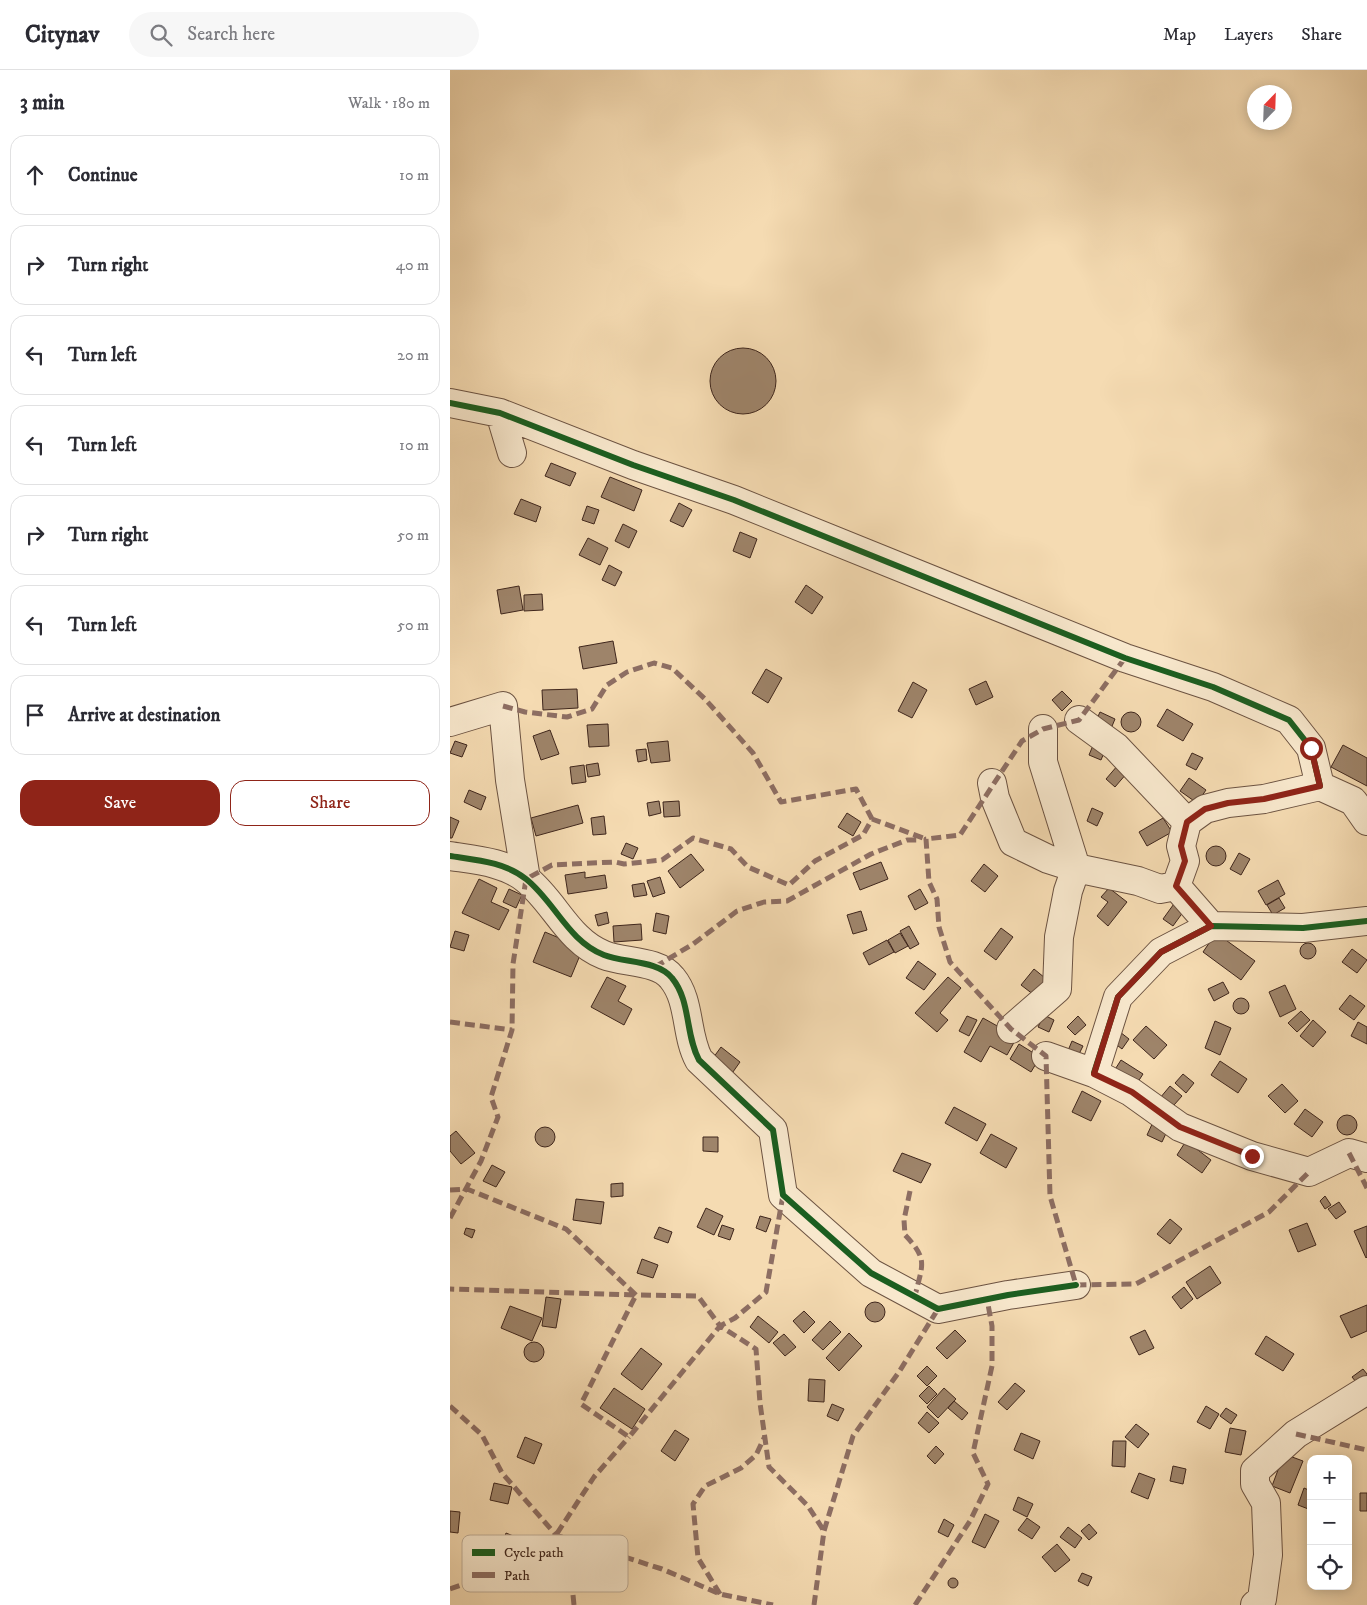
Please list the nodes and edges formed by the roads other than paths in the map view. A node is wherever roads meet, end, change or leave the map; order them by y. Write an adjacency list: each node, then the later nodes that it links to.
1 (450, 403): 2 (street)
2 (500, 413): 3 (street); 8 (street)
3 (512, 453)
4 (1079, 720): 10 (street)
5 (450, 722): 13 (street)
6 (1043, 729): 12 (street)
7 (992, 783): 12 (street)
8 (1320, 786): 9 (street); 10 (street)
9 (1367, 821)
10 (1187, 822): 14 (street)
11 (450, 856): 13 (street)
12 (1076, 868): 14 (street); 17 (street)
13 (526, 879): 21 (street)
14 (1176, 886): 16 (street)
15 (1367, 921): 16 (street)
16 (1211, 926): 19 (street)
17 (1011, 1029)
18 (1046, 1056): 19 (street)
19 (1094, 1074): 20 (street)
20 (1367, 1158)
21 (1076, 1285)
22 (1367, 1390): 23 (street)
23 (1255, 1605)

